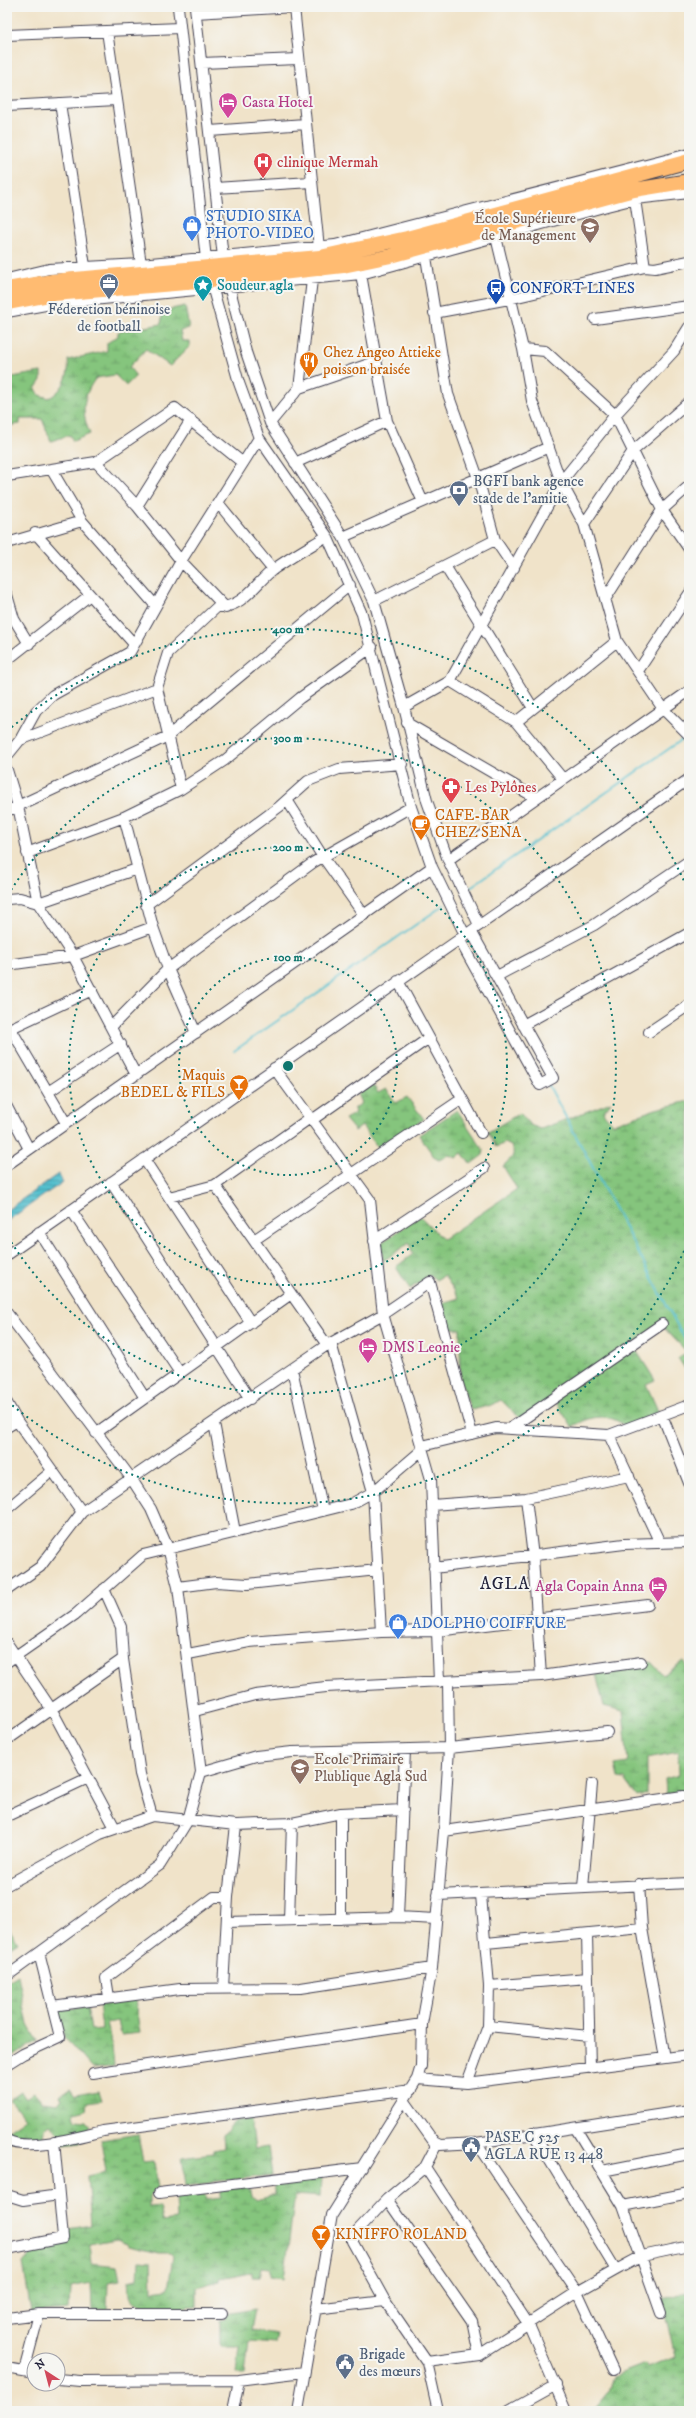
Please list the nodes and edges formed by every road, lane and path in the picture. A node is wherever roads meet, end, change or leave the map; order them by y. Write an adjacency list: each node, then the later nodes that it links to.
1 (178, 7): 4 (street)
2 (294, 7): 3 (street); 7 (street)
3 (196, 10): 8 (street)
4 (180, 28): 5 (street); 29 (street)
5 (107, 31): 6 (street); 9 (street)
6 (7, 36)
7 (298, 59): 8 (street); 12 (street)
8 (202, 63): 13 (street)
9 (116, 100): 10 (street); 25 (street)
10 (60, 103): 11 (street); 26 (street)
11 (7, 106)
12 (305, 124): 13 (street); 17 (street)
13 (210, 131): 18 (street)
14 (689, 154): 22 (street)
15 (689, 161): 28 (highway)
16 (689, 181): 28 (highway)
17 (311, 182): 18 (street); 22 (street)
18 (215, 188): 28 (street)
19 (689, 192): 20 (street)
20 (635, 200): 21 (street); 27 (street)
21 (496, 237): 23 (street); 34 (street)
22 (319, 248): 28 (street)
23 (426, 257): 30 (street); 38 (street)
24 (689, 261): 27 (street)
25 (141, 264): 26 (street); 29 (street)
26 (85, 266): 31 (street)
27 (646, 267): 34 (street)
28 (226, 272): 29 (highway); 29 (street); 32 (street); 48 (street)
29 (209, 274): 33 (highway); 35 (highway); 37 (street); 49 (street)
30 (361, 274): 32 (street); 42 (street)
31 (7, 279)
32 (312, 280): 43 (street)
33 (7, 289)
34 (509, 299): 38 (street); 41 (street)
35 (7, 303)
36 (689, 306): 39 (street)
37 (7, 312)
38 (434, 313): 57 (street)
39 (595, 319)
40 (689, 327): 45 (street)
41 (522, 349): 45 (street); 50 (street)
42 (375, 362): 43 (street); 47 (street)
43 (300, 388): 48 (street)
44 (689, 402): 51 (street)
45 (615, 415): 51 (street); 58 (street)
46 (191, 420): 52 (street); 53 (street); 62 (street)
47 (387, 421): 54 (street); 60 (street)
48 (270, 423): 54 (street)
49 (259, 438): 53 (street); 67 (street)
50 (549, 447): 57 (street); 58 (street)
51 (633, 451): 63 (street); 65 (street)
52 (96, 462): 55 (street); 62 (street)
53 (243, 463): 61 (street)
54 (295, 463): 68 (street)
55 (51, 469): 56 (street); 64 (street)
56 (7, 476)
57 (478, 478): 60 (street); 69 (street)
58 (561, 482): 65 (street); 74 (street)
59 (689, 486): 63 (street)
60 (423, 502): 68 (street)
61 (218, 504): 72 (street); 75 (street)
62 (138, 506): 72 (street)
63 (662, 510): 71 (street); 80 (street)
64 (82, 521): 66 (street); 82 (street)
65 (584, 524): 80 (street)
66 (35, 533): 70 (street); 79 (street)
67 (327, 536): 75 (street); 76 (street)
68 (343, 537): 81 (street)
69 (494, 540): 73 (street); 74 (street)
70 (7, 543)
71 (688, 545)
72 (181, 561): 82 (street); 83 (street)
73 (445, 566): 81 (street); 84 (street)
74 (514, 568): 84 (street)
75 (273, 570): 83 (street)
76 (350, 585): 88 (street); 100 (street)
77 (689, 594): 90 (street)
78 (7, 595): 86 (street)
79 (90, 595): 86 (street); 87 (street)
80 (606, 598): 85 (street)
81 (374, 601): 94 (street)
82 (155, 605): 87 (street)
83 (226, 608): 92 (street)
84 (483, 624): 91 (street); 95 (street)
85 (617, 641): 90 (street); 95 (street)
86 (28, 644): 89 (street)
87 (134, 644): 101 (street)
88 (372, 647): 103 (street); 107 (street)
89 (7, 660)
90 (638, 671): 96 (street)
91 (450, 681): 94 (street); 97 (street)
92 (157, 688): 100 (street); 101 (street)
93 (689, 691): 96 (street)
94 (404, 707): 98 (street)
95 (533, 708): 97 (street)
96 (663, 710): 99 (street); 105 (street)
97 (516, 722): 105 (street)
98 (407, 723): 108 (street); 116 (street)
99 (689, 735)
100 (168, 736): 107 (street); 110 (street)
101 (20, 740): 102 (street)
102 (7, 756)
103 (402, 764): 109 (street); 111 (street)
104 (7, 770): 110 (street)
105 (564, 779): 108 (street)
106 (689, 779): 125 (street)
107 (182, 789): 113 (street)
108 (536, 798): 116 (street)
109 (287, 800): 115 (street); 122 (street)
110 (18, 806): 112 (street); 114 (street)
111 (411, 807): 115 (street); 118 (street)
112 (7, 811)
113 (124, 817): 114 (street); 119 (street)
114 (27, 854): 121 (street)
115 (323, 856): 123 (street); 129 (street)
116 (448, 860): 125 (street)
117 (689, 861): 130 (street)
118 (432, 867): 123 (street); 125 (street)
119 (137, 869): 121 (street); 122 (street)
120 (7, 899): 121 (street)
121 (38, 903): 127 (street)
122 (146, 905): 124 (street)
123 (364, 915): 138 (street)
124 (153, 927): 127 (street); 129 (street)
125 (468, 932): 130 (street); 131 (street); 134 (street)
126 (689, 933): 134 (street)
127 (73, 956): 128 (street); 132 (street)
128 (7, 965)
129 (168, 969): 135 (street); 138 (street)
130 (497, 976): 134 (street)
131 (398, 981): 139 (street); 141 (street)
132 (92, 990): 135 (street); 136 (street)
133 (689, 1005): 137 (street)
134 (523, 1025)
135 (112, 1026): 140 (street)
136 (9, 1030): 143 (street)
137 (649, 1032)
138 (196, 1033): 142 (street)
139 (429, 1038): 144 (street); 146 (street)
140 (121, 1044): 142 (street); 143 (street)
141 (274, 1068): 146 (street); 150 (street)
142 (136, 1075): 147 (street)
143 (48, 1092): 147 (street)
144 (462, 1099): 148 (street); 153 (street)
145 (7, 1107): 149 (street)
146 (311, 1119): 153 (street); 155 (street)
147 (66, 1123): 149 (street)
148 (480, 1133)
149 (29, 1149): 151 (street)
150 (144, 1159): 154 (street); 156 (street)
151 (7, 1164)
152 (484, 1168): 160 (street)
153 (351, 1174): 159 (street); 160 (street)
154 (111, 1182): 157 (street); 168 (street)
155 (215, 1185): 156 (street); 159 (street)
156 (169, 1197): 165 (street)
157 (71, 1210): 158 (street); 170 (street)
158 (39, 1232): 161 (street); 171 (street)
159 (254, 1240): 162 (street)
160 (374, 1241): 164 (street)
161 (7, 1255)
162 (291, 1294): 165 (street); 167 (street)
163 (7, 1313): 180 (street)
164 (383, 1314): 167 (street); 181 (street); 183 (street)
165 (251, 1322): 168 (street)
166 (662, 1324): 179 (street)
167 (329, 1344): 169 (street); 188 (street)
168 (217, 1347): 170 (street); 172 (street)
169 (292, 1369): 172 (street); 192 (street)
170 (180, 1373): 171 (street)
171 (145, 1398): 180 (street)
172 (250, 1399): 177 (street)
173 (7, 1403): 176 (street)
174 (689, 1405): 175 (street)
175 (662, 1415): 182 (street); 187 (street)
176 (16, 1421): 178 (street); 184 (street)
177 (214, 1423): 186 (street); 194 (street)
178 (7, 1427)
179 (509, 1429): 181 (street); 182 (street)
180 (96, 1433): 186 (street)
181 (472, 1434): 183 (street)
182 (609, 1435): 185 (street)
183 (422, 1448): 188 (street); 190 (street)
184 (52, 1470): 191 (street); 193 (street)
185 (629, 1476): 189 (street); 196 (street)
186 (131, 1478): 193 (street); 197 (street)
187 (689, 1484)
188 (373, 1492): 192 (street); 200 (street)
189 (526, 1498): 190 (street); 198 (street)
190 (432, 1505): 199 (street)
191 (7, 1509)
192 (323, 1511): 194 (street)
193 (82, 1512): 203 (street)
194 (235, 1532): 197 (street)
195 (689, 1542): 196 (street)
196 (660, 1543): 198 (street)
197 (168, 1548): 201 (street); 202 (street)
198 (533, 1557): 199 (street); 205 (street)
199 (434, 1568): 206 (street)
200 (378, 1570): 201 (street); 207 (street)
201 (178, 1588): 209 (street)
202 (104, 1589): 210 (street); 211 (street)
203 (7, 1590)
204 (648, 1605): 205 (street)
205 (537, 1618): 206 (street); 213 (street)
206 (437, 1631): 207 (street); 214 (street)
207 (381, 1632): 209 (street)
208 (7, 1643): 210 (street)
209 (188, 1654): 216 (street)
210 (11, 1659): 215 (street)
211 (123, 1659): 215 (street); 229 (street)
212 (641, 1662): 213 (street)
213 (542, 1676): 214 (street)
214 (444, 1682): 216 (street); 219 (street)
215 (52, 1710): 218 (street); 222 (street)
216 (195, 1711): 221 (street)
217 (607, 1732): 219 (street)
218 (7, 1740)
219 (449, 1748): 220 (street); 234 (street)
220 (406, 1750): 221 (street); 225 (street)
221 (201, 1772): 230 (street)
222 (88, 1778): 228 (street); 233 (street)
223 (592, 1784): 226 (street)
224 (683, 1796): 226 (street)
225 (403, 1810): 227 (street); 242 (street)
226 (590, 1810): 234 (street); 238 (street)
227 (341, 1812): 231 (street); 243 (street)
228 (7, 1816)
229 (152, 1816): 230 (street); 233 (street)
230 (188, 1820): 232 (street); 250 (street)
231 (292, 1823): 232 (street); 245 (street)
232 (236, 1825): 241 (street)
233 (115, 1828): 237 (street)
234 (444, 1831): 239 (street)
235 (689, 1883): 236 (street)
236 (639, 1884): 238 (street); 247 (street)
237 (7, 1885)
238 (583, 1887): 240 (street)
239 (438, 1895): 240 (street); 244 (street)
240 (481, 1895): 249 (street)
241 (228, 1898): 246 (street); 256 (street)
242 (398, 1918): 243 (street); 244 (street)
243 (341, 1919): 245 (street)
244 (436, 1919): 251 (street)
245 (289, 1920): 246 (street)
246 (228, 1922): 255 (street)
247 (642, 1928): 248 (street); 262 (street)
248 (587, 1934): 249 (street); 253 (street)
249 (486, 1943): 254 (street)
250 (39, 1953): 252 (street); 257 (street)
251 (432, 1968): 255 (street); 258 (street)
252 (7, 1976)
253 (588, 1978): 254 (street); 260 (street)
254 (490, 1986): 259 (street)
255 (223, 1988): 256 (street)
256 (109, 1997): 257 (street)
257 (52, 2006): 263 (street)
258 (422, 2024): 265 (street); 266 (street)
259 (488, 2026): 260 (street); 267 (street)
260 (589, 2036): 264 (street)
261 (689, 2055): 262 (street)
262 (665, 2058): 264 (street)
263 (7, 2064)
264 (590, 2068): 267 (street)
265 (93, 2073)
266 (417, 2079): 267 (street); 268 (street)
267 (467, 2083)
268 (411, 2090): 269 (street); 274 (street)
269 (404, 2100): 276 (street); 279 (street)
270 (689, 2110): 271 (street)
271 (576, 2128): 272 (street); 280 (street)
272 (533, 2133): 275 (street); 290 (street)
273 (7, 2140): 274 (street)
274 (54, 2142): 284 (street)
275 (476, 2143): 276 (street); 291 (street)
276 (437, 2144): 278 (street)
277 (689, 2154): 280 (street)
278 (425, 2166): 285 (street); 298 (street)
279 (362, 2168): 282 (street); 293 (street)
280 (602, 2172): 286 (street)
281 (689, 2192): 286 (street)
282 (159, 2193)
283 (7, 2195): 284 (street)
284 (59, 2195): 288 (street)
285 (387, 2199): 292 (street); 299 (street)
286 (624, 2206): 289 (street)
287 (689, 2246): 289 (street)
288 (7, 2249)
289 (642, 2256): 290 (street); 296 (street)
290 (616, 2270): 291 (street)
291 (577, 2292): 298 (street); 302 (street)
292 (385, 2301): 293 (street); 300 (street)
293 (315, 2309): 304 (street)
294 (39, 2314): 295 (street); 297 (street); 303 (street)
295 (222, 2314)
296 (661, 2314)
297 (7, 2318)
298 (528, 2325): 299 (street); 307 (street)
299 (479, 2355): 300 (street)
300 (427, 2362): 310 (street)
301 (7, 2368): 303 (street)
302 (614, 2370)
303 (24, 2371)
304 (304, 2372): 306 (street); 309 (street)
305 (66, 2380): 306 (street)
306 (240, 2380): 308 (street)
307 (556, 2385): 311 (street); 312 (street)
308 (233, 2411)
309 (298, 2411)
310 (438, 2411)
311 (508, 2411)
312 (566, 2411)

